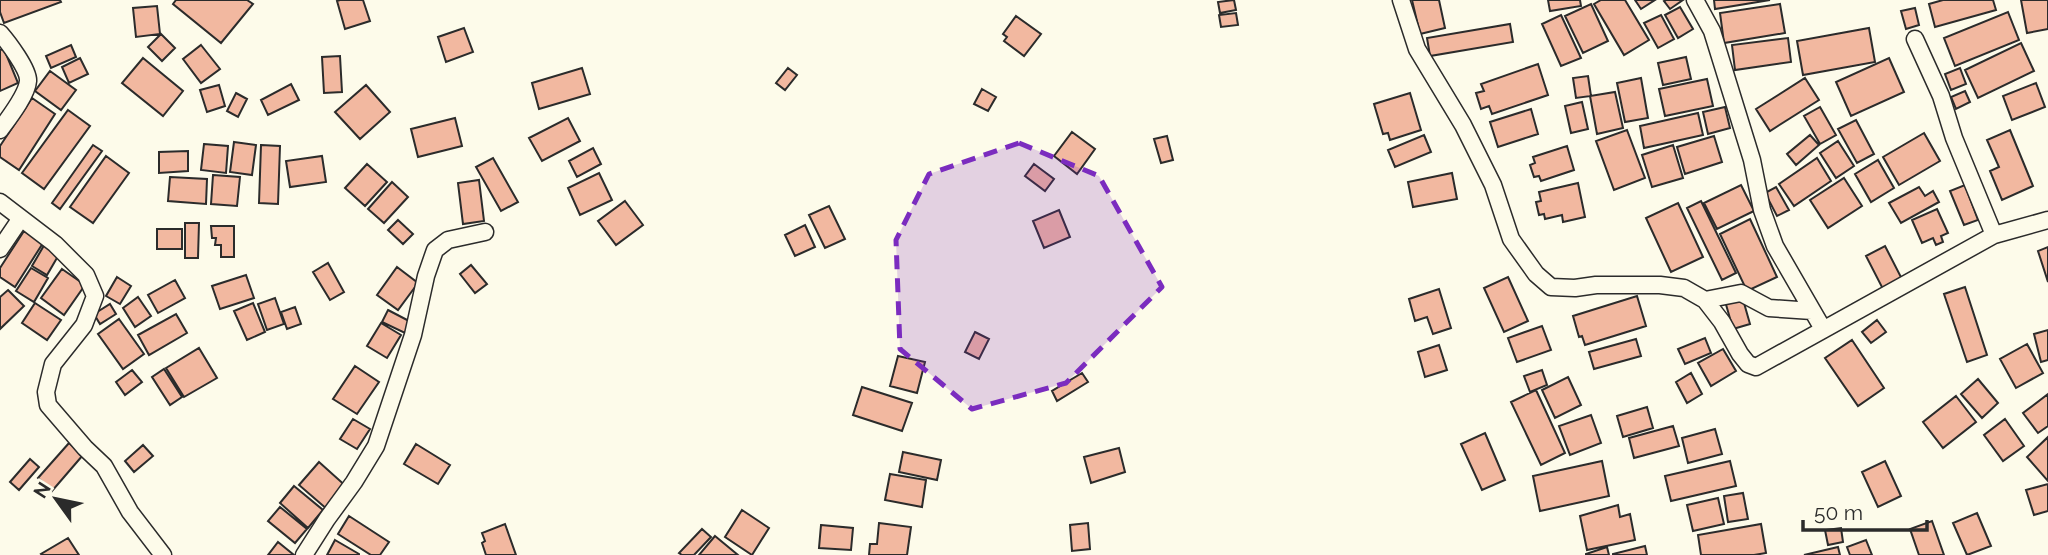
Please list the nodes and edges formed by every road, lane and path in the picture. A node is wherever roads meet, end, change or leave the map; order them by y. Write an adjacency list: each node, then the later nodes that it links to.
1 (1401, 0): 12 (street)
2 (1695, 0): 13 (street)
3 (0, 33): 5 (street)
4 (1915, 39): 10 (street)
5 (0, 130)
6 (0, 202): 7 (street)
7 (21, 218): 11 (street); 15 (street)
8 (2048, 220): 10 (street)
9 (485, 232): 16 (street)
10 (1994, 235): 14 (street)
11 (0, 249)
12 (1704, 300): 13 (street); 14 (street)
13 (1812, 311): 14 (street)
14 (1823, 329)
15 (163, 555)
16 (304, 555)

